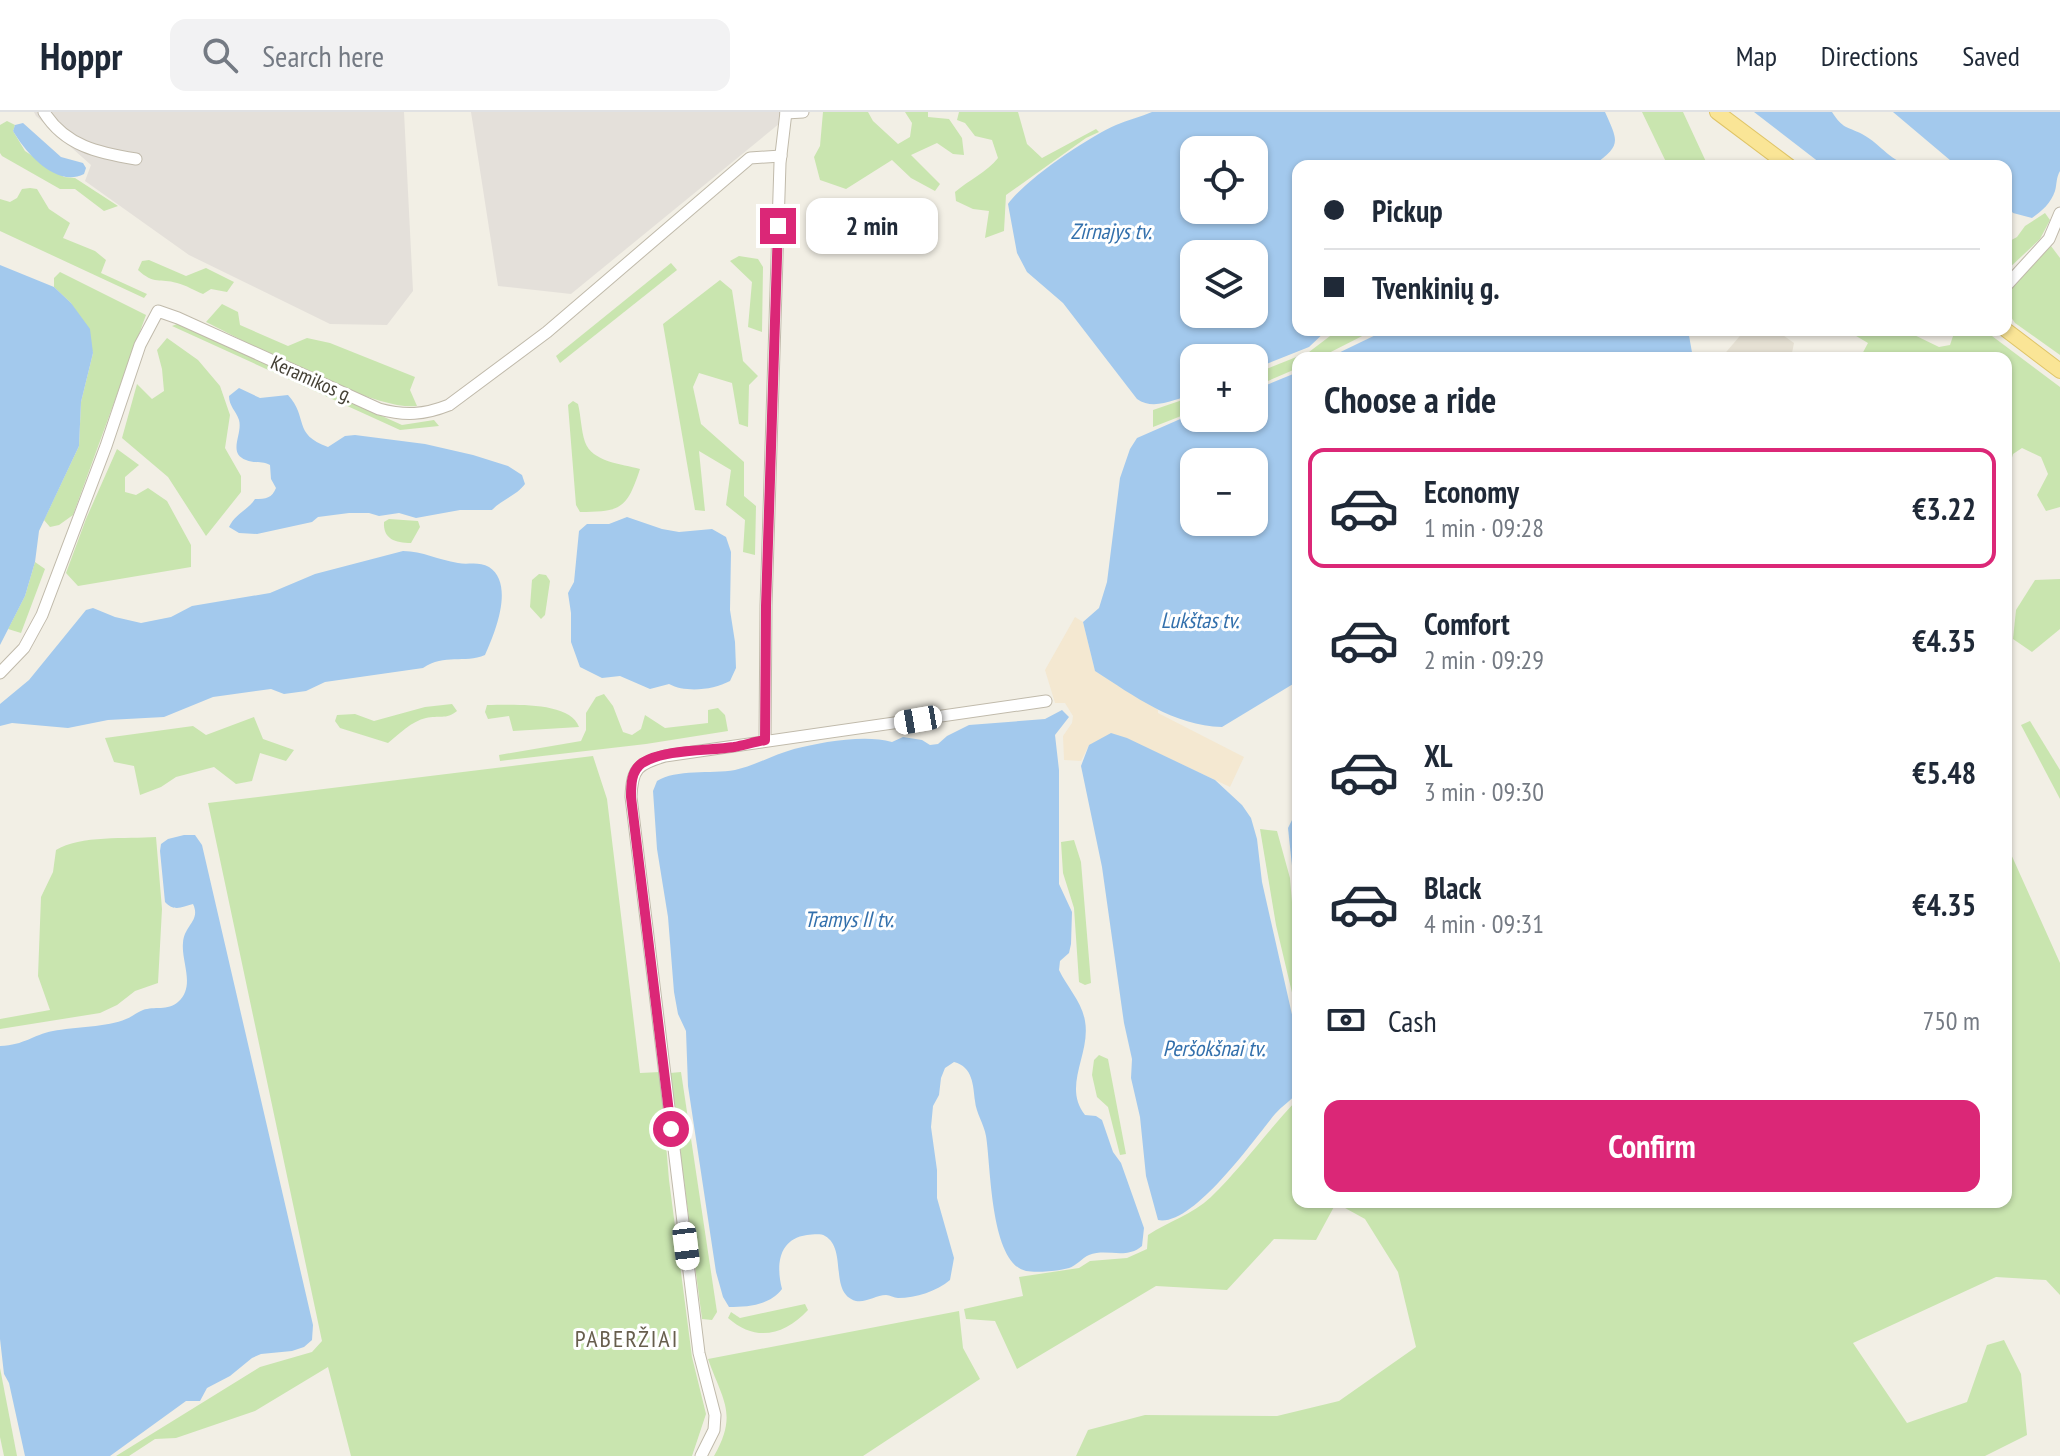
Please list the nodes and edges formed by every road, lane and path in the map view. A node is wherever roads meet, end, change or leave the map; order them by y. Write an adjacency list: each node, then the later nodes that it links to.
1 (44, 112): 6 (street)
2 (786, 112): 3 (street); 5 (street)
3 (803, 112)
4 (1717, 112): 7 (main road)
5 (781, 156): 12 (street, Keramikos g.); 14 (street)
6 (136, 159)
7 (1781, 160)
8 (2060, 213): 9 (street)
9 (2012, 280)
10 (2012, 335): 11 (main road)
11 (2060, 371)
12 (0, 673)
13 (1046, 701): 14 (street)
14 (765, 740): 15 (street)
15 (701, 1456)

